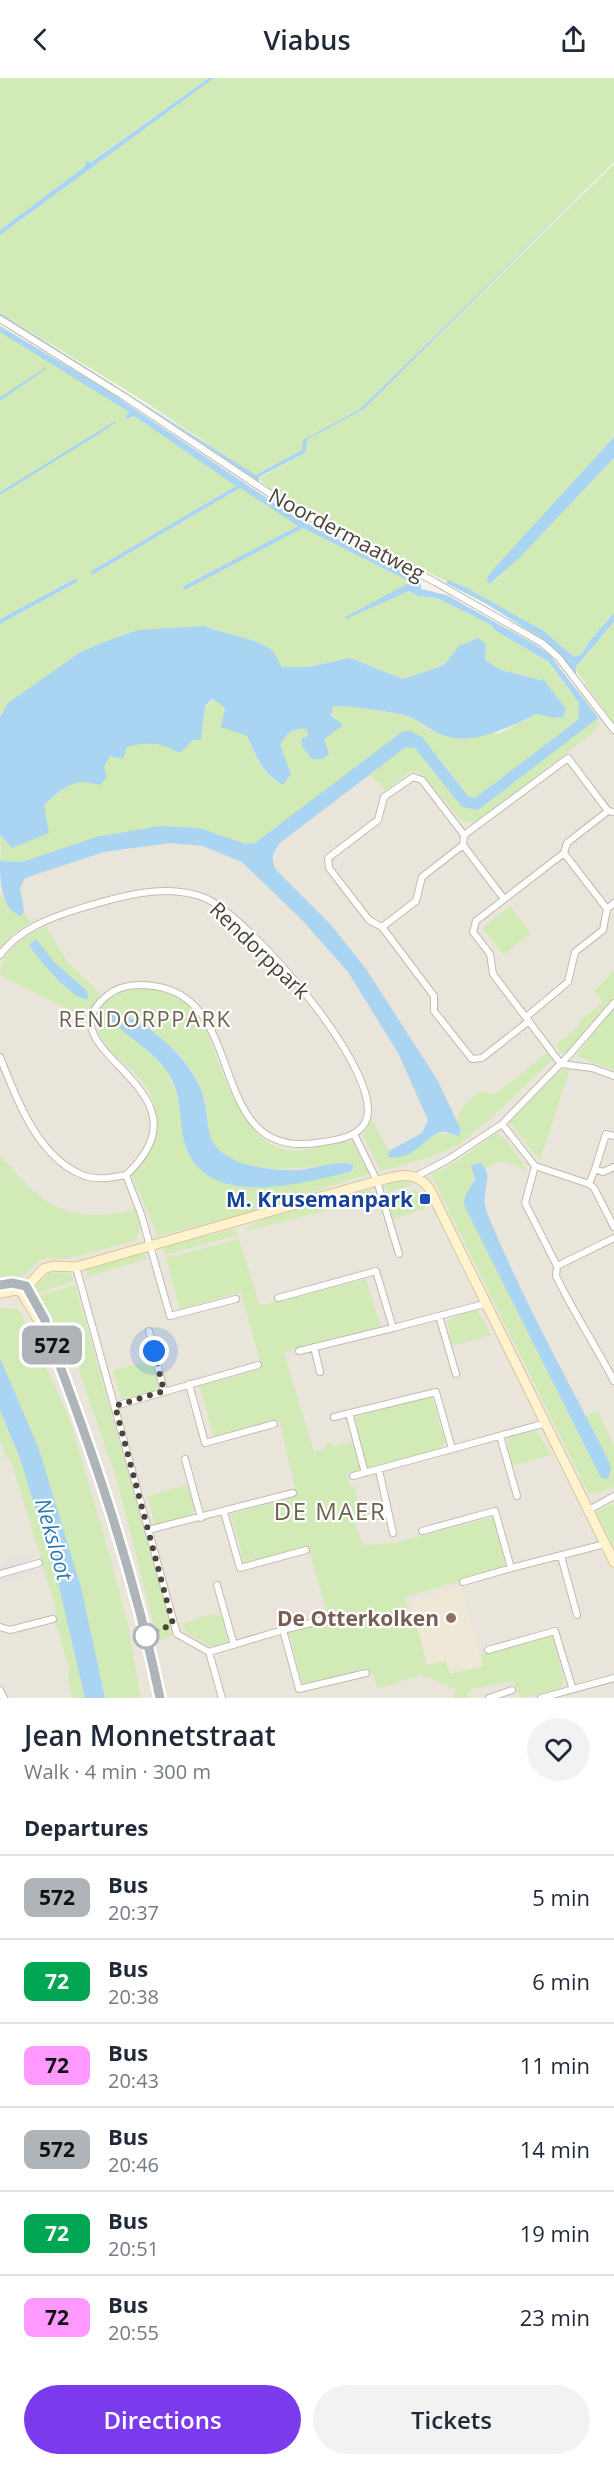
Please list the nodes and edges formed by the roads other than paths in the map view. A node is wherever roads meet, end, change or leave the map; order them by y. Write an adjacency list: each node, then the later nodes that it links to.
1 (0, 319): 2 (street, Noordermaatweg)
2 (614, 730)
3 (611, 812): 4 (street); 6 (street)
4 (464, 836): 5 (street); 10 (street)
5 (463, 845): 7 (street); 10 (street)
6 (564, 853): 7 (street); 9 (street)
7 (504, 899): 13 (street)
8 (614, 903): 9 (street)
9 (607, 909): 13 (street)
10 (382, 927): 13 (street)
11 (0, 955): 18 (street, Rendorppark)
12 (614, 1003): 15 (street)
13 (527, 1019): 15 (street)
14 (0, 1057): 23 (street)
15 (561, 1064): 16 (street); 17 (street)
16 (614, 1076)
17 (502, 1124): 20 (street); 24 (street)
18 (354, 1134): 23 (street); 25 (street)
19 (614, 1136): 22 (street)
20 (535, 1166): 26 (street); 31 (street)
21 (614, 1167): 22 (street)
22 (594, 1169): 26 (street)
23 (126, 1175): 29 (street)
24 (417, 1176): 25 (street); 38 (street)
25 (376, 1181): 29 (street); 30 (street)
26 (589, 1184): 27 (street)
27 (614, 1227)
28 (614, 1238): 31 (street)
29 (150, 1244): 32 (street); 37 (street)
30 (399, 1254)
31 (557, 1266): 47 (street)
32 (76, 1267): 34 (street); 50 (street)
33 (0, 1285): 34 (street)
34 (24, 1290): 35 (street); 93 (street)
35 (0, 1293)
36 (278, 1298): 40 (street)
37 (236, 1299)
38 (484, 1304): 39 (street); 53 (street)
39 (439, 1316): 40 (street); 46 (street)
40 (393, 1328): 42 (street)
41 (149, 1331): 49 (street)
42 (314, 1347): 43 (street); 45 (street)
43 (299, 1351)
44 (258, 1365): 48 (street)
45 (320, 1372)
46 (456, 1374)
47 (614, 1381)
48 (189, 1384): 49 (street); 54 (street)
49 (164, 1391): 50 (street)
50 (115, 1406): 69 (street)
51 (349, 1413): 52 (street); 56 (street); 59 (street)
52 (334, 1417)
53 (546, 1423): 55 (street); 64 (street)
54 (274, 1424)
55 (500, 1436): 56 (street); 62 (street)
56 (452, 1449): 58 (street)
57 (185, 1459): 67 (street)
58 (379, 1470): 59 (street); 66 (street)
59 (365, 1473): 60 (street)
60 (353, 1476)
61 (293, 1492): 65 (street)
62 (517, 1496)
63 (614, 1496): 64 (street)
64 (587, 1510): 72 (street)
65 (224, 1512): 67 (street); 73 (street)
66 (388, 1512): 68 (street); 71 (street)
67 (201, 1518): 69 (street)
68 (367, 1518)
69 (148, 1530): 88 (street)
70 (422, 1531): 77 (street)
71 (393, 1533)
72 (604, 1544): 74 (street); 75 (street)
73 (306, 1550)
74 (561, 1556): 77 (street); 81 (street)
75 (614, 1562)
76 (39, 1563): 78 (street)
77 (511, 1568): 79 (street)
78 (0, 1574)
79 (464, 1582)
80 (217, 1585): 86 (street)
81 (578, 1615)
82 (53, 1618): 84 (street)
83 (327, 1619): 85 (street)
84 (0, 1627)
85 (282, 1630): 86 (street); 89 (street)
86 (234, 1645): 88 (street)
87 (488, 1650): 91 (street)
88 (209, 1652): 94 (street)
89 (366, 1673)
90 (614, 1678): 91 (street)
91 (572, 1687): 96 (street)
92 (512, 1690): 95 (street)
93 (159, 1698)
94 (222, 1698)
95 (489, 1698)
96 (541, 1698)

